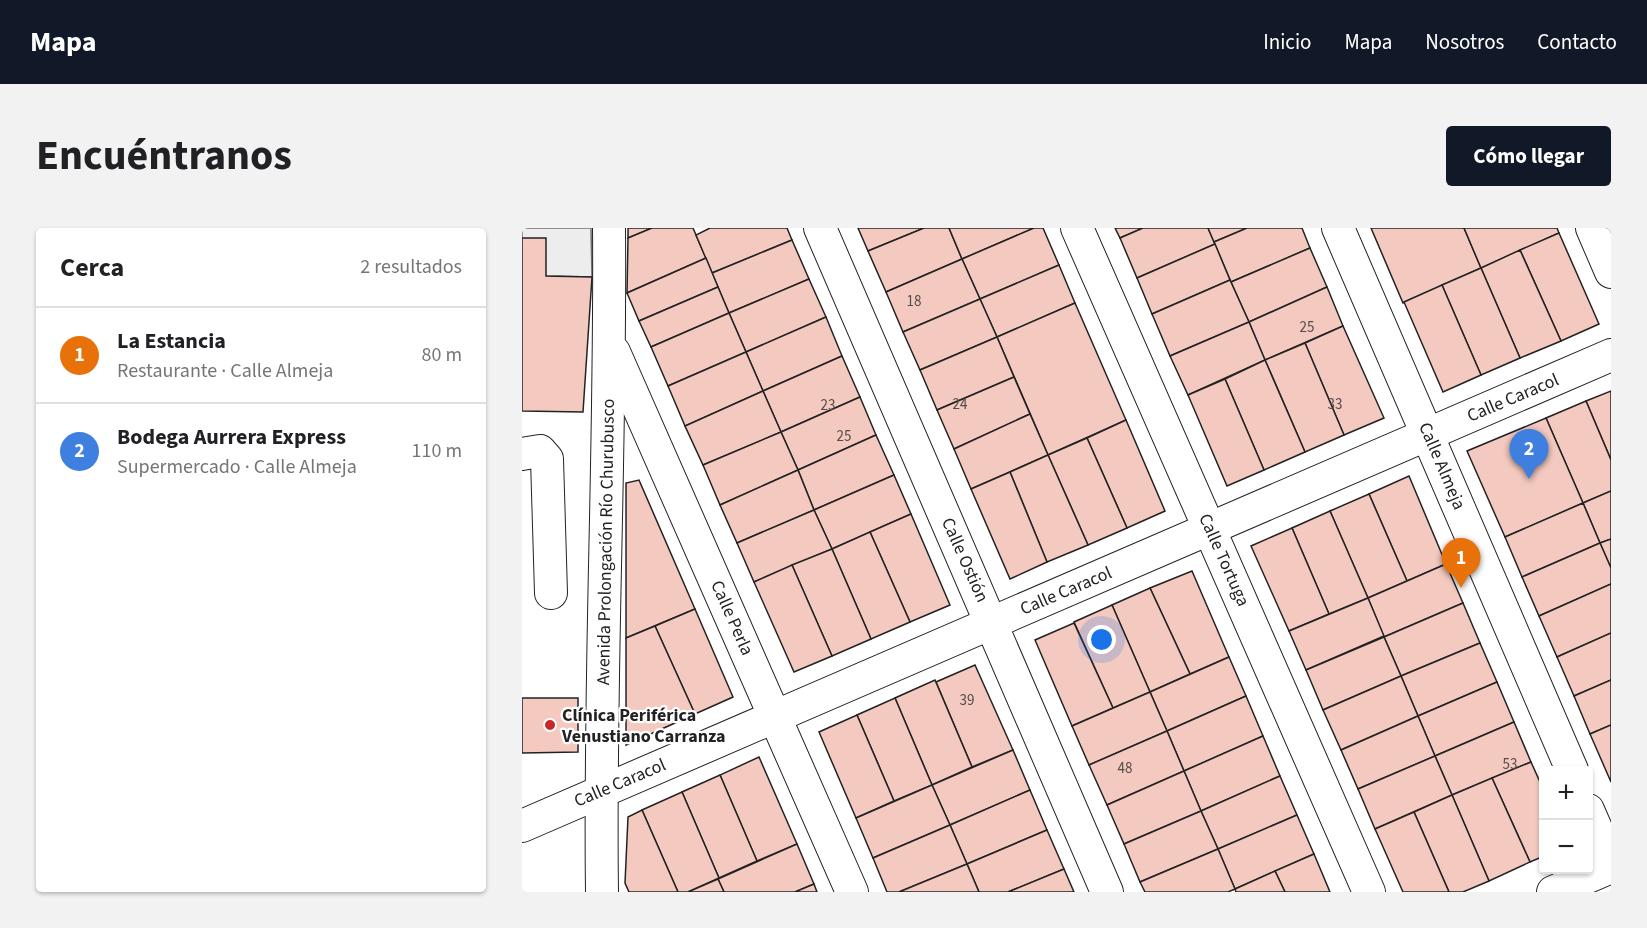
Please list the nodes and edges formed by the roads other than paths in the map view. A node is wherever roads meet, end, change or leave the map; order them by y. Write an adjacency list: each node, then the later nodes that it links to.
1 (609, 228): 7 (street, Avenida Prolongación Río Churubusco)
2 (820, 228): 13 (street, Calle Ostión)
3 (1077, 228): 11 (street, Calle Tortuga)
4 (1338, 228): 9 (street, Calle Almeja)
5 (1592, 228): 6 (street)
6 (1611, 272)
7 (610, 345): 14 (street, Calle Perla); 16 (street, Avenida Prolongación Río Churubusco)
8 (1611, 355): 9 (street, Calle Caracol)
9 (1429, 434): 11 (street, Calle Caracol); 15 (street, Calle Almeja)
10 (522, 454): 12 (street)
11 (1210, 528): 13 (street, Calle Caracol); 23 (street, Calle Tortuga)
12 (551, 593)
13 (992, 623): 14 (street, Calle Caracol); 22 (street, Calle Ostión)
14 (776, 716): 16 (street, Calle Caracol); 21 (street, Calle Perla)
15 (1570, 766)
16 (601, 792): 18 (street, Calle Caracol); 20 (street, Avenida Prolongación Río Churubusco)
17 (1592, 820): 19 (street)
18 (522, 826)
19 (1611, 865): 24 (street)
20 (603, 892)
21 (852, 892)
22 (1107, 892)
23 (1369, 892)
24 (1552, 892)

